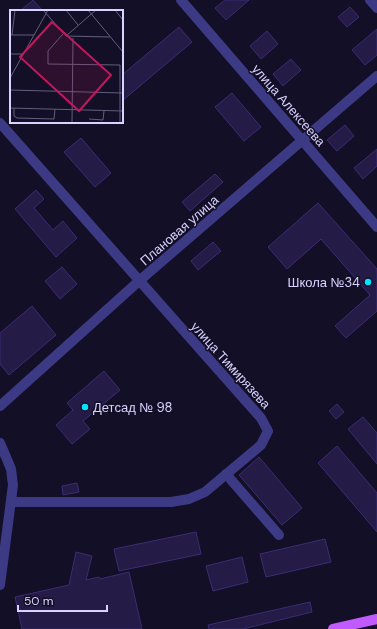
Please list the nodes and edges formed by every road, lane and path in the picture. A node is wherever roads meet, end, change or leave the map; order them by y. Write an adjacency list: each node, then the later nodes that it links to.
1 (181, 0): 6 (street, улица Алексеева)
2 (370, 0): 3 (street)
3 (377, 8)
4 (377, 76): 6 (street, Плановая улица)
5 (0, 123): 8 (street, улица Тимирязева)
6 (303, 141): 7 (street, улица Алексеева); 8 (street, Плановая улица)
7 (377, 227)
8 (139, 281): 9 (street, Плановая улица); 13 (street, улица Тимирязева)
9 (0, 406)
10 (0, 442): 12 (street)
11 (0, 468): 12 (street)
12 (11, 469): 14 (street)
13 (226, 474): 14 (street, улица Тимирязева); 15 (street)
14 (11, 502): 16 (street)
15 (279, 535)
16 (0, 586)
17 (377, 619): 18 (main road)
18 (340, 628)

